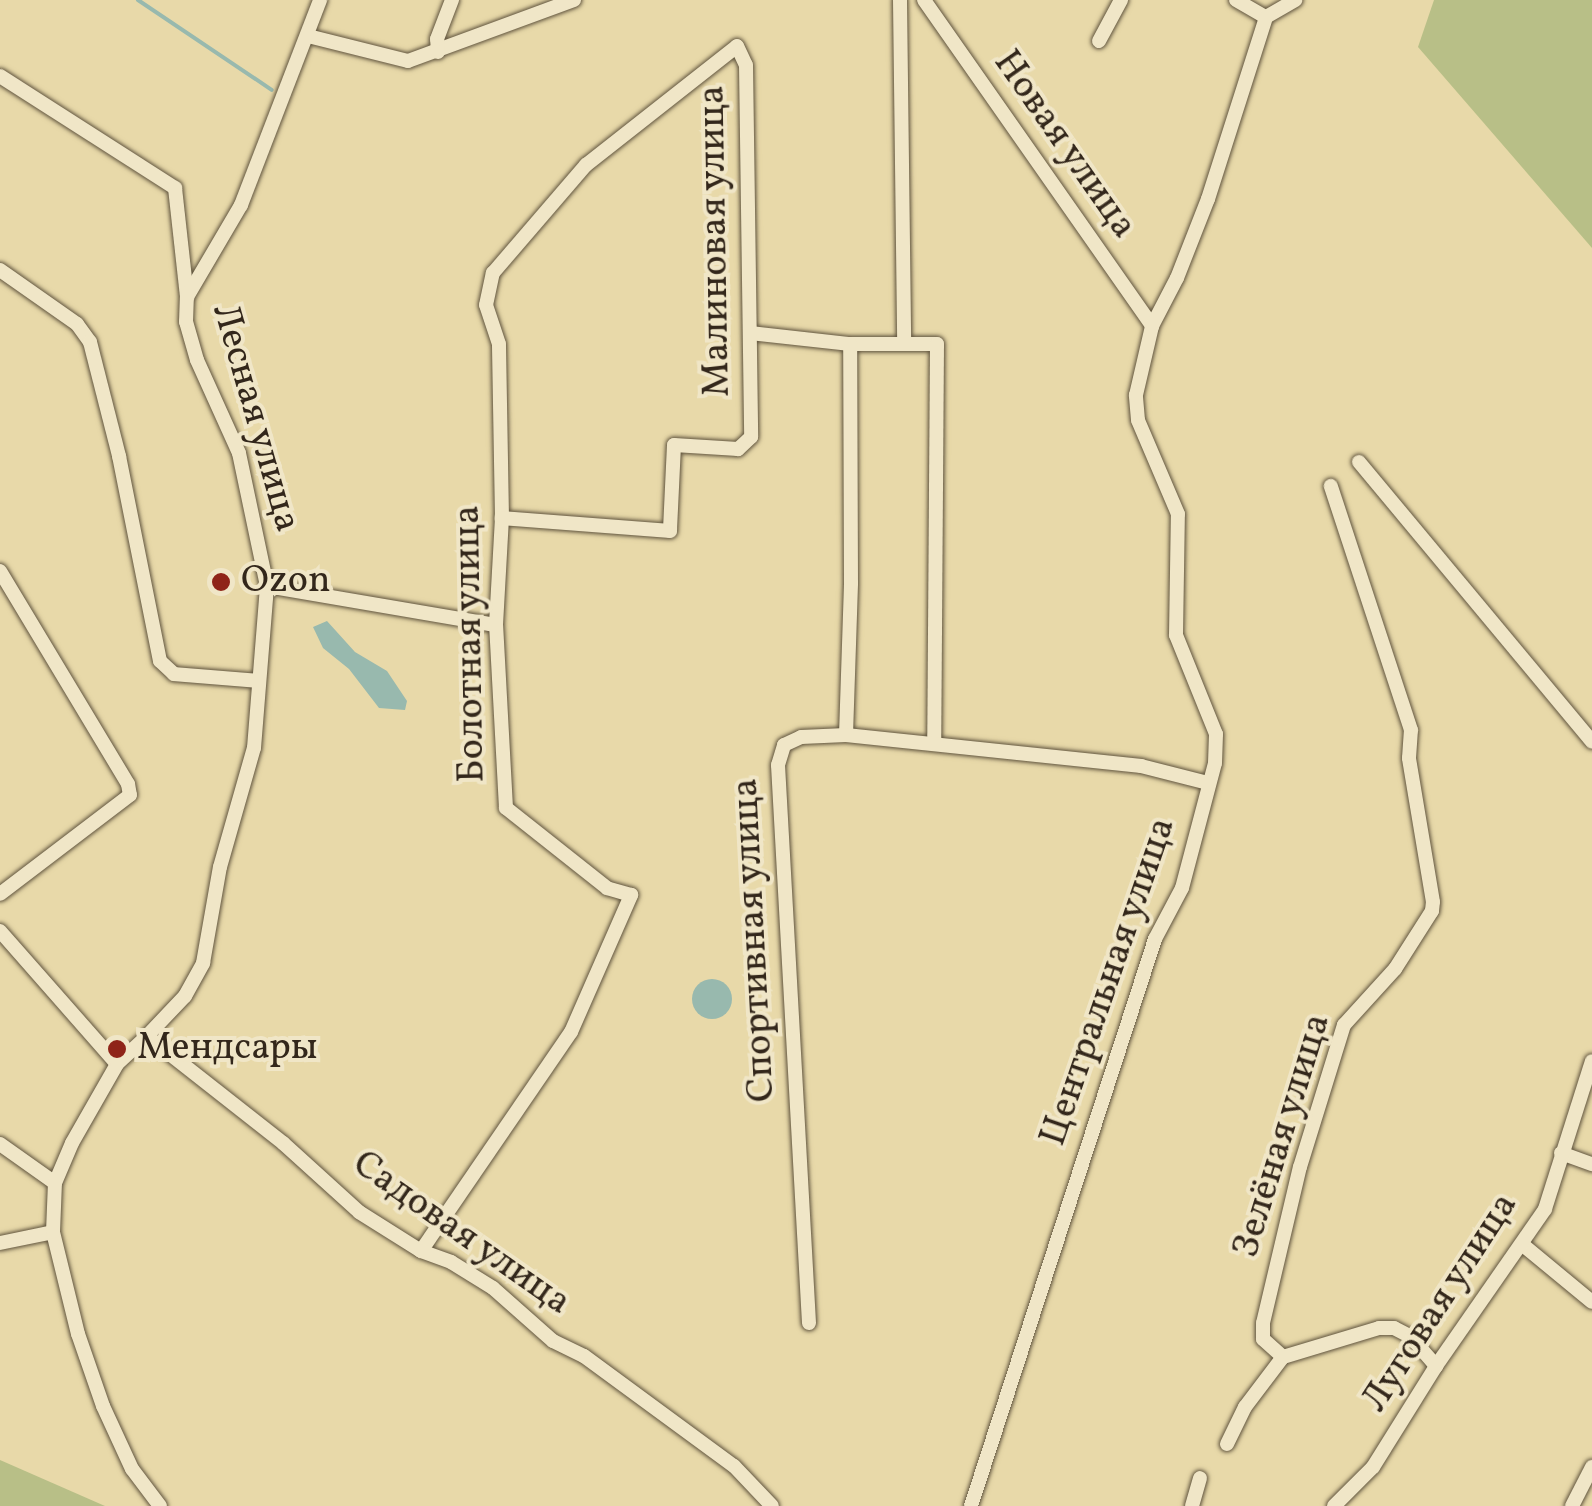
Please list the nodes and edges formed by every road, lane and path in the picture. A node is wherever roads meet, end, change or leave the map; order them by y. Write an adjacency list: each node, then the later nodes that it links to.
1 (320, 0): 10 (street, Лесная улица)
2 (452, 0): 12 (street)
3 (574, 0): 12 (street)
4 (900, 0): 20 (street)
5 (924, 0): 17 (street, Новая улица)
6 (1120, 0): 11 (street)
7 (1236, 0): 9 (street)
8 (1295, 0): 9 (street)
9 (1266, 17): 17 (street)
10 (308, 36): 12 (street); 16 (street, Лесная улица)
11 (1099, 41)
12 (438, 52)
13 (0, 76): 16 (street)
14 (0, 270): 27 (street)
15 (493, 273): 18 (street, Малиновая улица); 23 (street, Болотная улица)
16 (187, 297): 25 (street, Лесная улица)
17 (1152, 326): 31 (street, Центральная улица)
18 (750, 332): 19 (street); 23 (street, Малиновая улица)
19 (850, 344): 20 (street); 28 (street)
20 (904, 344): 30 (street)
21 (1359, 462): 29 (street)
22 (1331, 486): 47 (street, Зелёная улица)
23 (502, 518): 26 (street, Болотная улица)
24 (0, 572): 32 (street)
25 (267, 586): 26 (street); 27 (street, Лесная улица)
26 (496, 626): 44 (street, Болотная улица)
27 (259, 681): 34 (street, Лесная улица)
28 (846, 736): 30 (street, Спортивная улица); 46 (street, Спортивная улица)
29 (1592, 742)
30 (934, 744): 31 (street, Спортивная улица)
31 (1208, 783): 54 (street, Центральная улица)
32 (0, 894)
33 (0, 931): 36 (street)
34 (147, 1036): 36 (street); 44 (street, Садовая улица)
35 (1592, 1061): 38 (street, Луговая улица)
36 (117, 1064): 40 (street)
37 (0, 1144): 40 (street)
38 (1561, 1154): 39 (street); 43 (street, Луговая улица)
39 (1592, 1164)
40 (54, 1183): 41 (street)
41 (53, 1232): 42 (street); 52 (street)
42 (0, 1242)
43 (1523, 1246): 45 (street); 48 (street, Луговая улица)
44 (421, 1251): 53 (street, Садовая улица)
45 (1592, 1302)
46 (810, 1322)
47 (1282, 1357): 48 (street); 49 (street)
48 (1436, 1366): 56 (street, Луговая улица)
49 (1227, 1444)
50 (1592, 1467): 57 (street)
51 (1200, 1478): 55 (street)
52 (160, 1506)
53 (772, 1506)
54 (971, 1506)
55 (1192, 1506)
56 (1334, 1506)
57 (1572, 1506)

